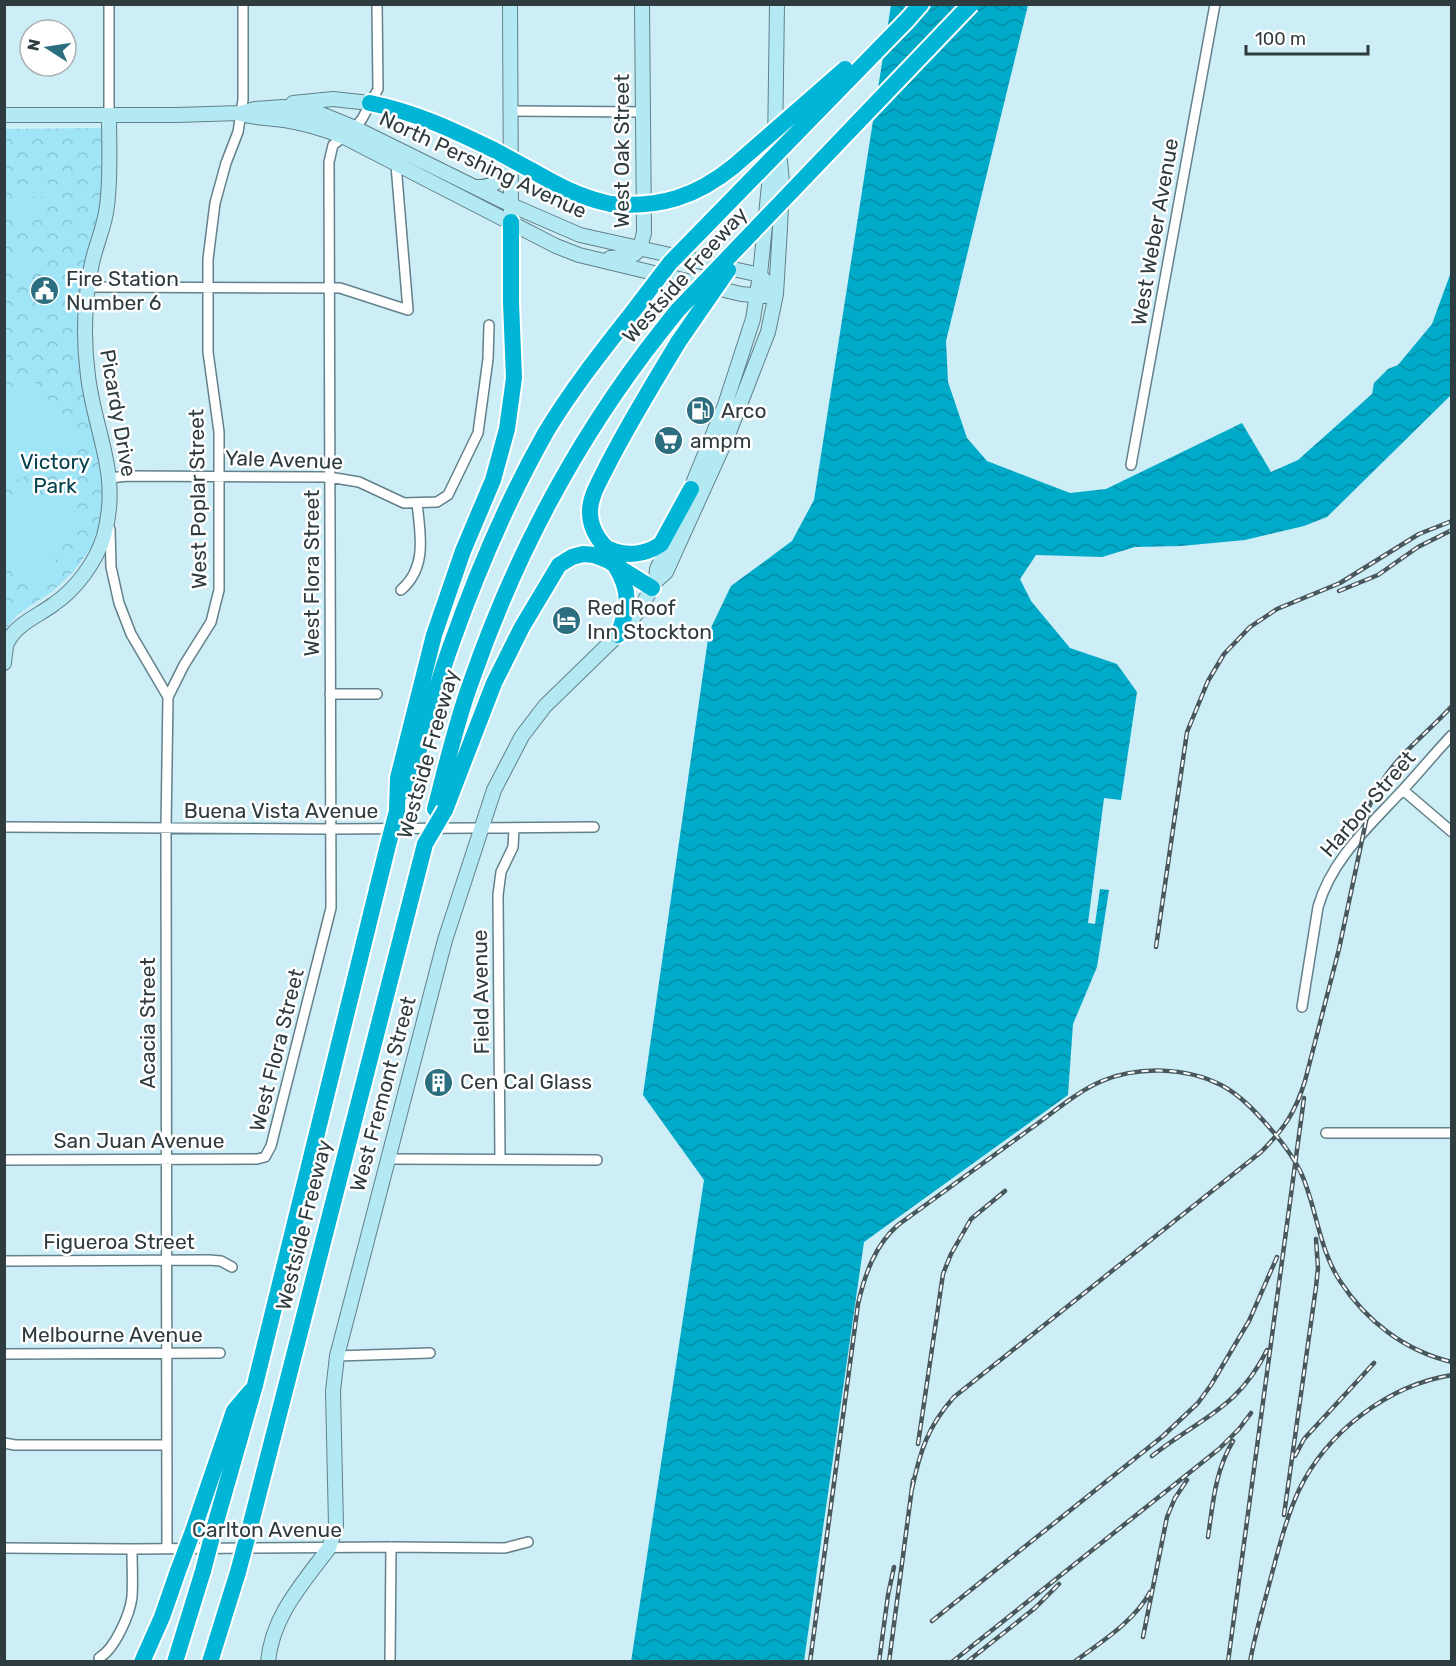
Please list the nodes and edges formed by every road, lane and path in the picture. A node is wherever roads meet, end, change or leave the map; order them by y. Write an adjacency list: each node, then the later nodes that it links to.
1 (109, 4): 17 (street)
2 (243, 4): 15 (street, West Poplar Street)
3 (377, 4): 11 (street, West Flora Street)
4 (510, 4): 13 (street)
5 (642, 4): 14 (street, West Oak Street)
6 (777, 4): 20 (street, West Fremont Street)
7 (921, 4): 10 (highway, Westside Freeway)
8 (971, 4): 27 (highway, Westside Freeway, bridge)
9 (1215, 4): 38 (street, West Weber Avenue)
10 (907, 20): 11 (highway, bridge); 59 (highway, Westside Freeway, bridge)
11 (370, 103): 12 (street); 18 (street, West Flora Street)
12 (283, 107): 15 (street, North Pershing Avenue); 18 (street, North Pershing Avenue)
13 (510, 111): 14 (street); 22 (street)
14 (645, 112): 28 (street, West Oak Street)
15 (241, 113): 17 (street, North Pershing Avenue); 19 (street, North Pershing Avenue); 32 (street, West Poplar Street)
16 (4, 115): 17 (street, North Pershing Avenue)
17 (109, 115): 31 (street, Picardy Drive)
18 (355, 128): 19 (street, West Flora Street); 23 (street, North Pershing Avenue)
19 (344, 137): 21 (street, North Pershing Avenue); 33 (street, West Flora Street)
20 (775, 148): 30 (street, West Fremont Street); 34 (street, West Fremont Street)
21 (396, 165): 23 (street); 26 (street, North Pershing Avenue); 33 (street)
22 (510, 165): 24 (street); 25 (street)
23 (459, 179): 24 (street, North Pershing Avenue)
24 (475, 187): 25 (street, North Pershing Avenue)
25 (511, 205): 26 (street); 28 (street, North Pershing Avenue)
26 (511, 222): 29 (street, North Pershing Avenue); 59 (highway)
27 (756, 229): 46 (highway, bridge); 58 (highway, Westside Freeway, bridge)
28 (640, 249): 29 (street, West Oak Street); 30 (street, North Pershing Avenue)
29 (596, 259): 35 (street, North Pershing Avenue)
30 (760, 275): 34 (street); 35 (street, West Fremont Street)
31 (88, 287): 32 (street); 41 (street, Picardy Drive)
32 (208, 287): 33 (street); 39 (street, West Poplar Street)
33 (329, 288): 40 (street, West Flora Street)
34 (776, 294): 35 (street, North Pershing Avenue); 42 (street, West Fremont Street)
35 (757, 297): 37 (street, West Fremont Street)
36 (489, 325): 44 (street)
37 (703, 458): 42 (street); 43 (street, West Fremont Street)
38 (1131, 465)
39 (218, 476): 40 (street, Yale Avenue); 41 (street, Yale Avenue); 55 (street, West Poplar Street)
40 (329, 477): 44 (street, Yale Avenue); 53 (street, West Flora Street)
41 (110, 478): 45 (street, Picardy Drive)
42 (709, 478): 48 (street, West Fremont Street)
43 (691, 489): 46 (highway); 48 (street, West Fremont Street)
44 (417, 503): 49 (street)
45 (110, 511): 51 (street, Picardy Drive); 55 (street)
46 (603, 546): 48 (highway)
47 (616, 566): 48 (highway); 50 (highway); 58 (highway)
48 (654, 585): 50 (street, West Fremont Street)
49 (401, 590)
50 (618, 635): 62 (street, West Fremont Street)
51 (6, 641): 52 (street)
52 (4, 663)
53 (330, 694): 54 (street); 64 (street, West Flora Street)
54 (377, 694)
55 (168, 697): 63 (street, Acacia Street)
56 (1452, 735): 57 (street, Harbor Street)
57 (1403, 790): 66 (street); 67 (street, Harbor Street)
58 (440, 810): 94 (highway, Westside Freeway, bridge)
59 (397, 811): 84 (highway, Westside Freeway, bridge)
60 (4, 827): 63 (street, Buena Vista Avenue)
61 (594, 827): 65 (street, Buena Vista Avenue)
62 (482, 828): 64 (street, Buena Vista Avenue); 65 (street, Buena Vista Avenue); 71 (street, West Fremont Street)
63 (166, 829): 64 (street, Buena Vista Avenue); 72 (street, Acacia Street)
64 (330, 829): 70 (street, West Flora Street)
65 (514, 829): 73 (street, Field Avenue)
66 (1452, 832)
67 (1302, 1007)
68 (1326, 1133): 69 (street)
69 (1452, 1133)
70 (269, 1151): 72 (street, San Juan Avenue)
71 (388, 1158): 73 (street); 83 (street, West Fremont Street)
72 (167, 1159): 74 (street, San Juan Avenue); 76 (street, Acacia Street)
73 (500, 1159): 75 (street)
74 (4, 1160)
75 (597, 1160)
76 (167, 1260): 77 (street, Figueroa Street); 78 (street, Figueroa Street); 80 (street, Acacia Street)
77 (4, 1261)
78 (232, 1267)
79 (4, 1353): 80 (street, Melbourne Avenue)
80 (167, 1353): 81 (street, Melbourne Avenue); 86 (street, Acacia Street)
81 (220, 1353)
82 (430, 1353): 83 (street)
83 (337, 1356): 91 (street, West Fremont Street)
84 (255, 1385): 95 (highway, bridge); 96 (highway, Westside Freeway, bridge)
85 (4, 1443): 86 (street)
86 (167, 1446): 90 (street, Acacia Street)
87 (528, 1542): 88 (street, Carlton Avenue)
88 (391, 1547): 91 (street, Carlton Avenue); 98 (street)
89 (4, 1548): 92 (street, Carlton Avenue)
90 (167, 1548): 91 (street, Carlton Avenue); 92 (street, Carlton Avenue)
91 (329, 1548): 97 (street, West Fremont Street)
92 (132, 1549): 93 (street)
93 (99, 1658)
94 (211, 1661)
95 (142, 1662)
96 (175, 1662)
97 (268, 1662)
98 (390, 1662)

